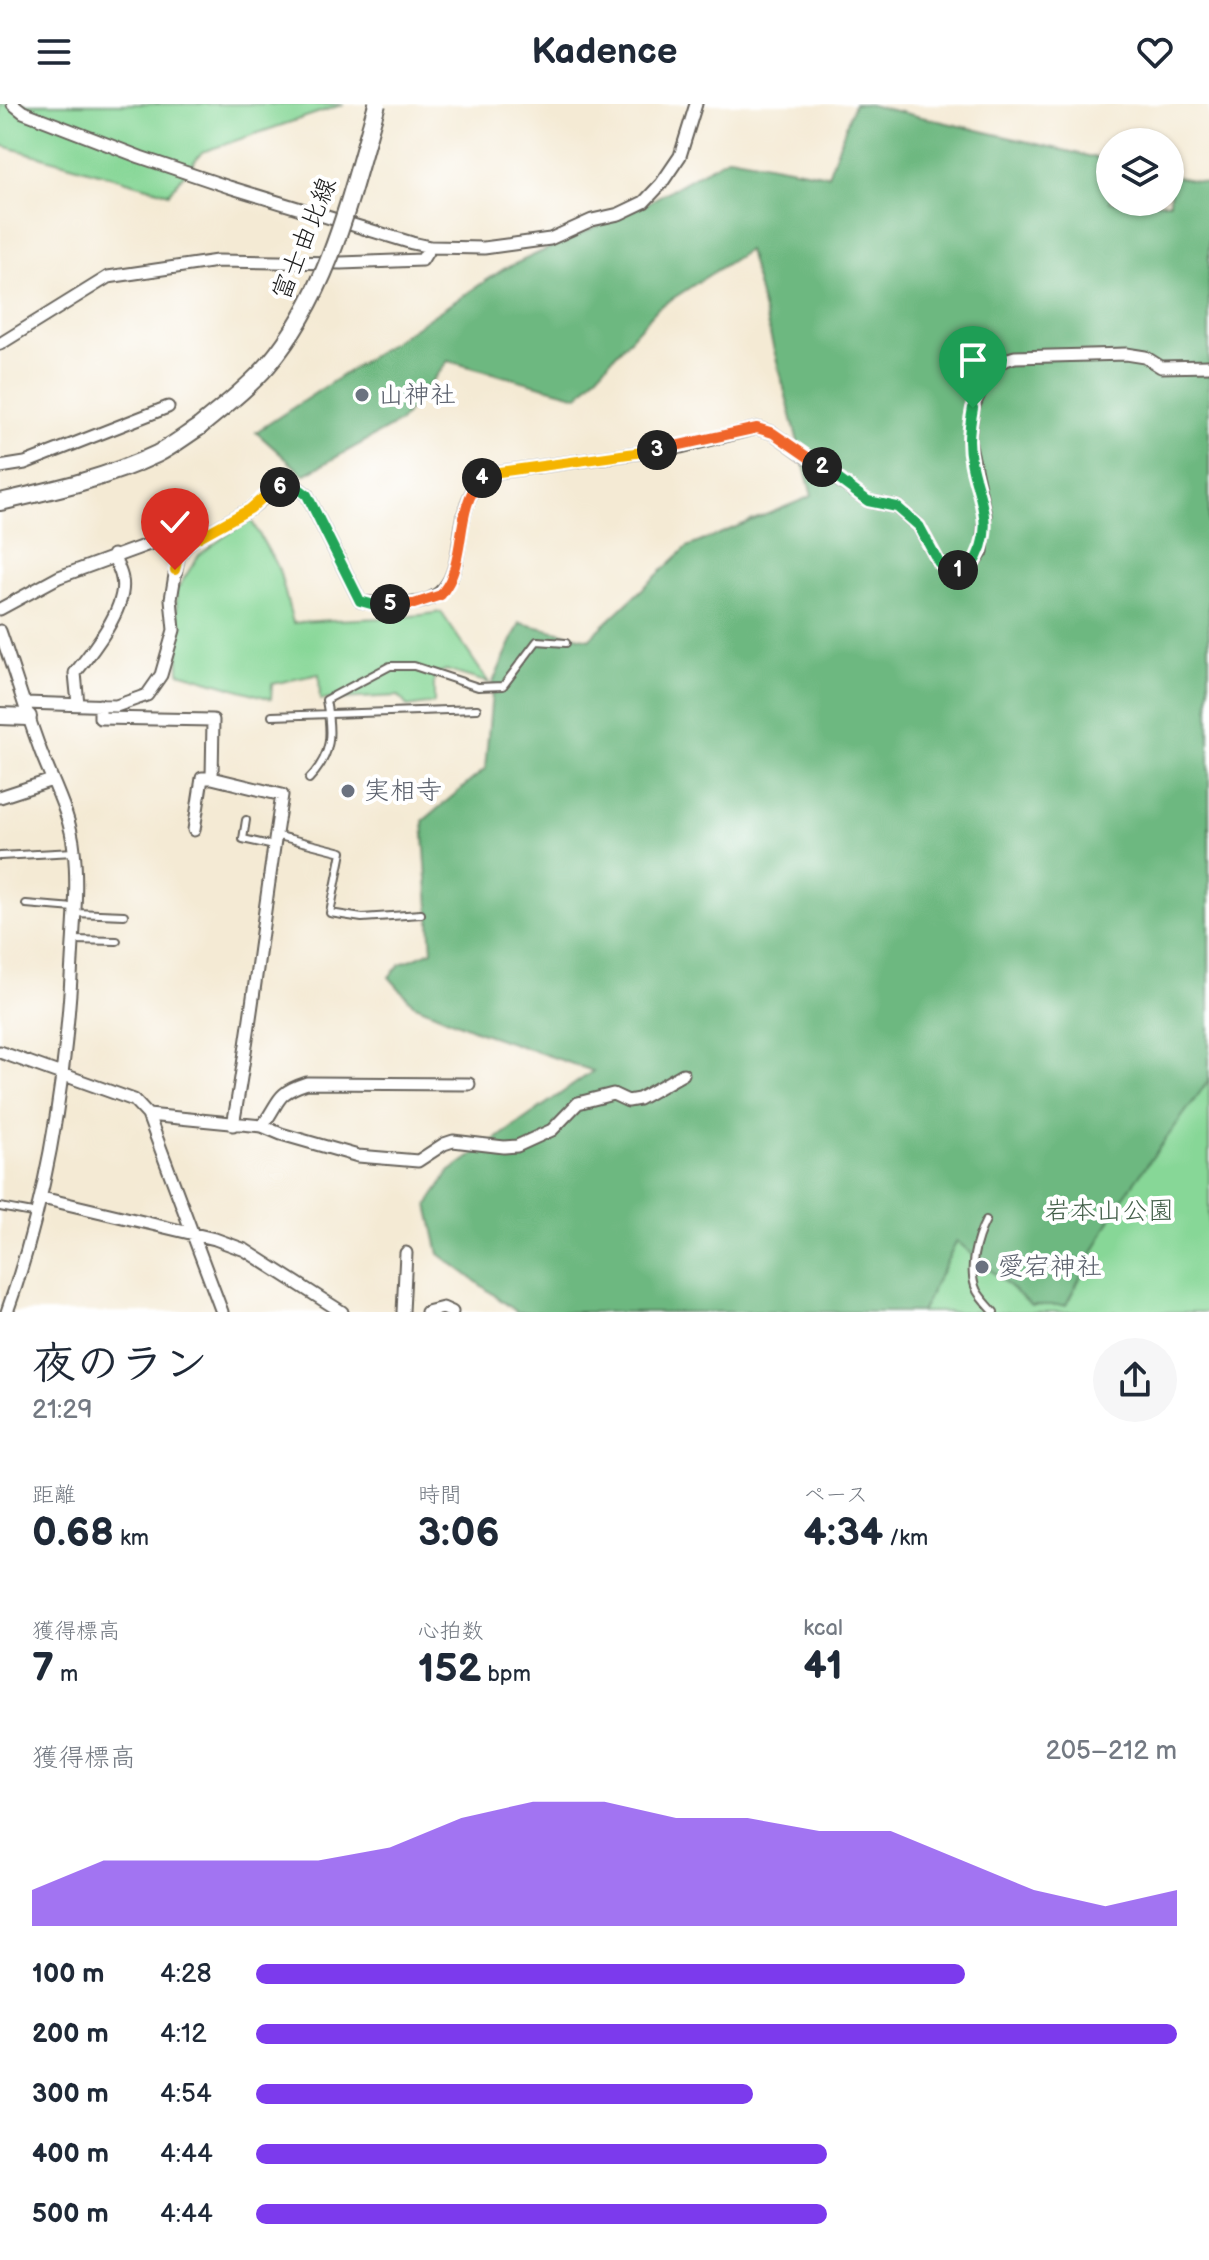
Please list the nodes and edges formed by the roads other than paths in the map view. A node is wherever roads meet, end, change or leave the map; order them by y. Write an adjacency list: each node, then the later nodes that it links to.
1 (13, 104): 4 (street)
2 (377, 104): 9 (main road, 富士由比線, bridge)
3 (696, 104): 4 (street)
4 (430, 247): 5 (street)
5 (0, 344)
6 (1209, 366): 16 (street)
7 (168, 407): 8 (street)
8 (0, 467)
9 (0, 502)
10 (189, 521): 11 (street)
11 (113, 555): 12 (street); 15 (street)
12 (0, 609)
13 (0, 631): 18 (street)
14 (566, 643): 19 (lane)
15 (78, 704): 16 (street); 18 (street)
16 (100, 705): 22 (street)
17 (477, 709): 19 (lane)
18 (27, 710): 20 (main road); 24 (street)
19 (329, 714): 21 (lane); 23 (lane)
20 (0, 716)
21 (272, 716)
22 (212, 778): 27 (street); 28 (street)
23 (309, 779)
24 (52, 780): 25 (street); 29 (street)
25 (0, 797)
26 (246, 820): 28 (lane)
27 (194, 830)
28 (275, 841): 33 (lane); 42 (street)
29 (74, 852): 30 (lane); 32 (street)
30 (0, 856)
31 (26, 904): 32 (lane)
32 (74, 911): 34 (lane); 35 (street)
33 (421, 914)
34 (124, 915)
35 (73, 940): 36 (lane); 39 (street)
36 (117, 941)
37 (0, 1052): 39 (street)
38 (683, 1074): 43 (street)
39 (63, 1076): 41 (street); 44 (street)
40 (469, 1084): 43 (street)
41 (148, 1115): 42 (street); 48 (street)
42 (233, 1125): 43 (street)
43 (262, 1126)
44 (42, 1198): 46 (street); 48 (street)
45 (0, 1207): 46 (lane)
46 (38, 1214): 50 (street)
47 (986, 1220): 56 (lane)
48 (191, 1235): 51 (street); 52 (street)
49 (406, 1253): 53 (street)
50 (7, 1312)
51 (222, 1312)
52 (342, 1312)
53 (403, 1312)
54 (427, 1312): 55 (street)
55 (452, 1312)
56 (994, 1312)

